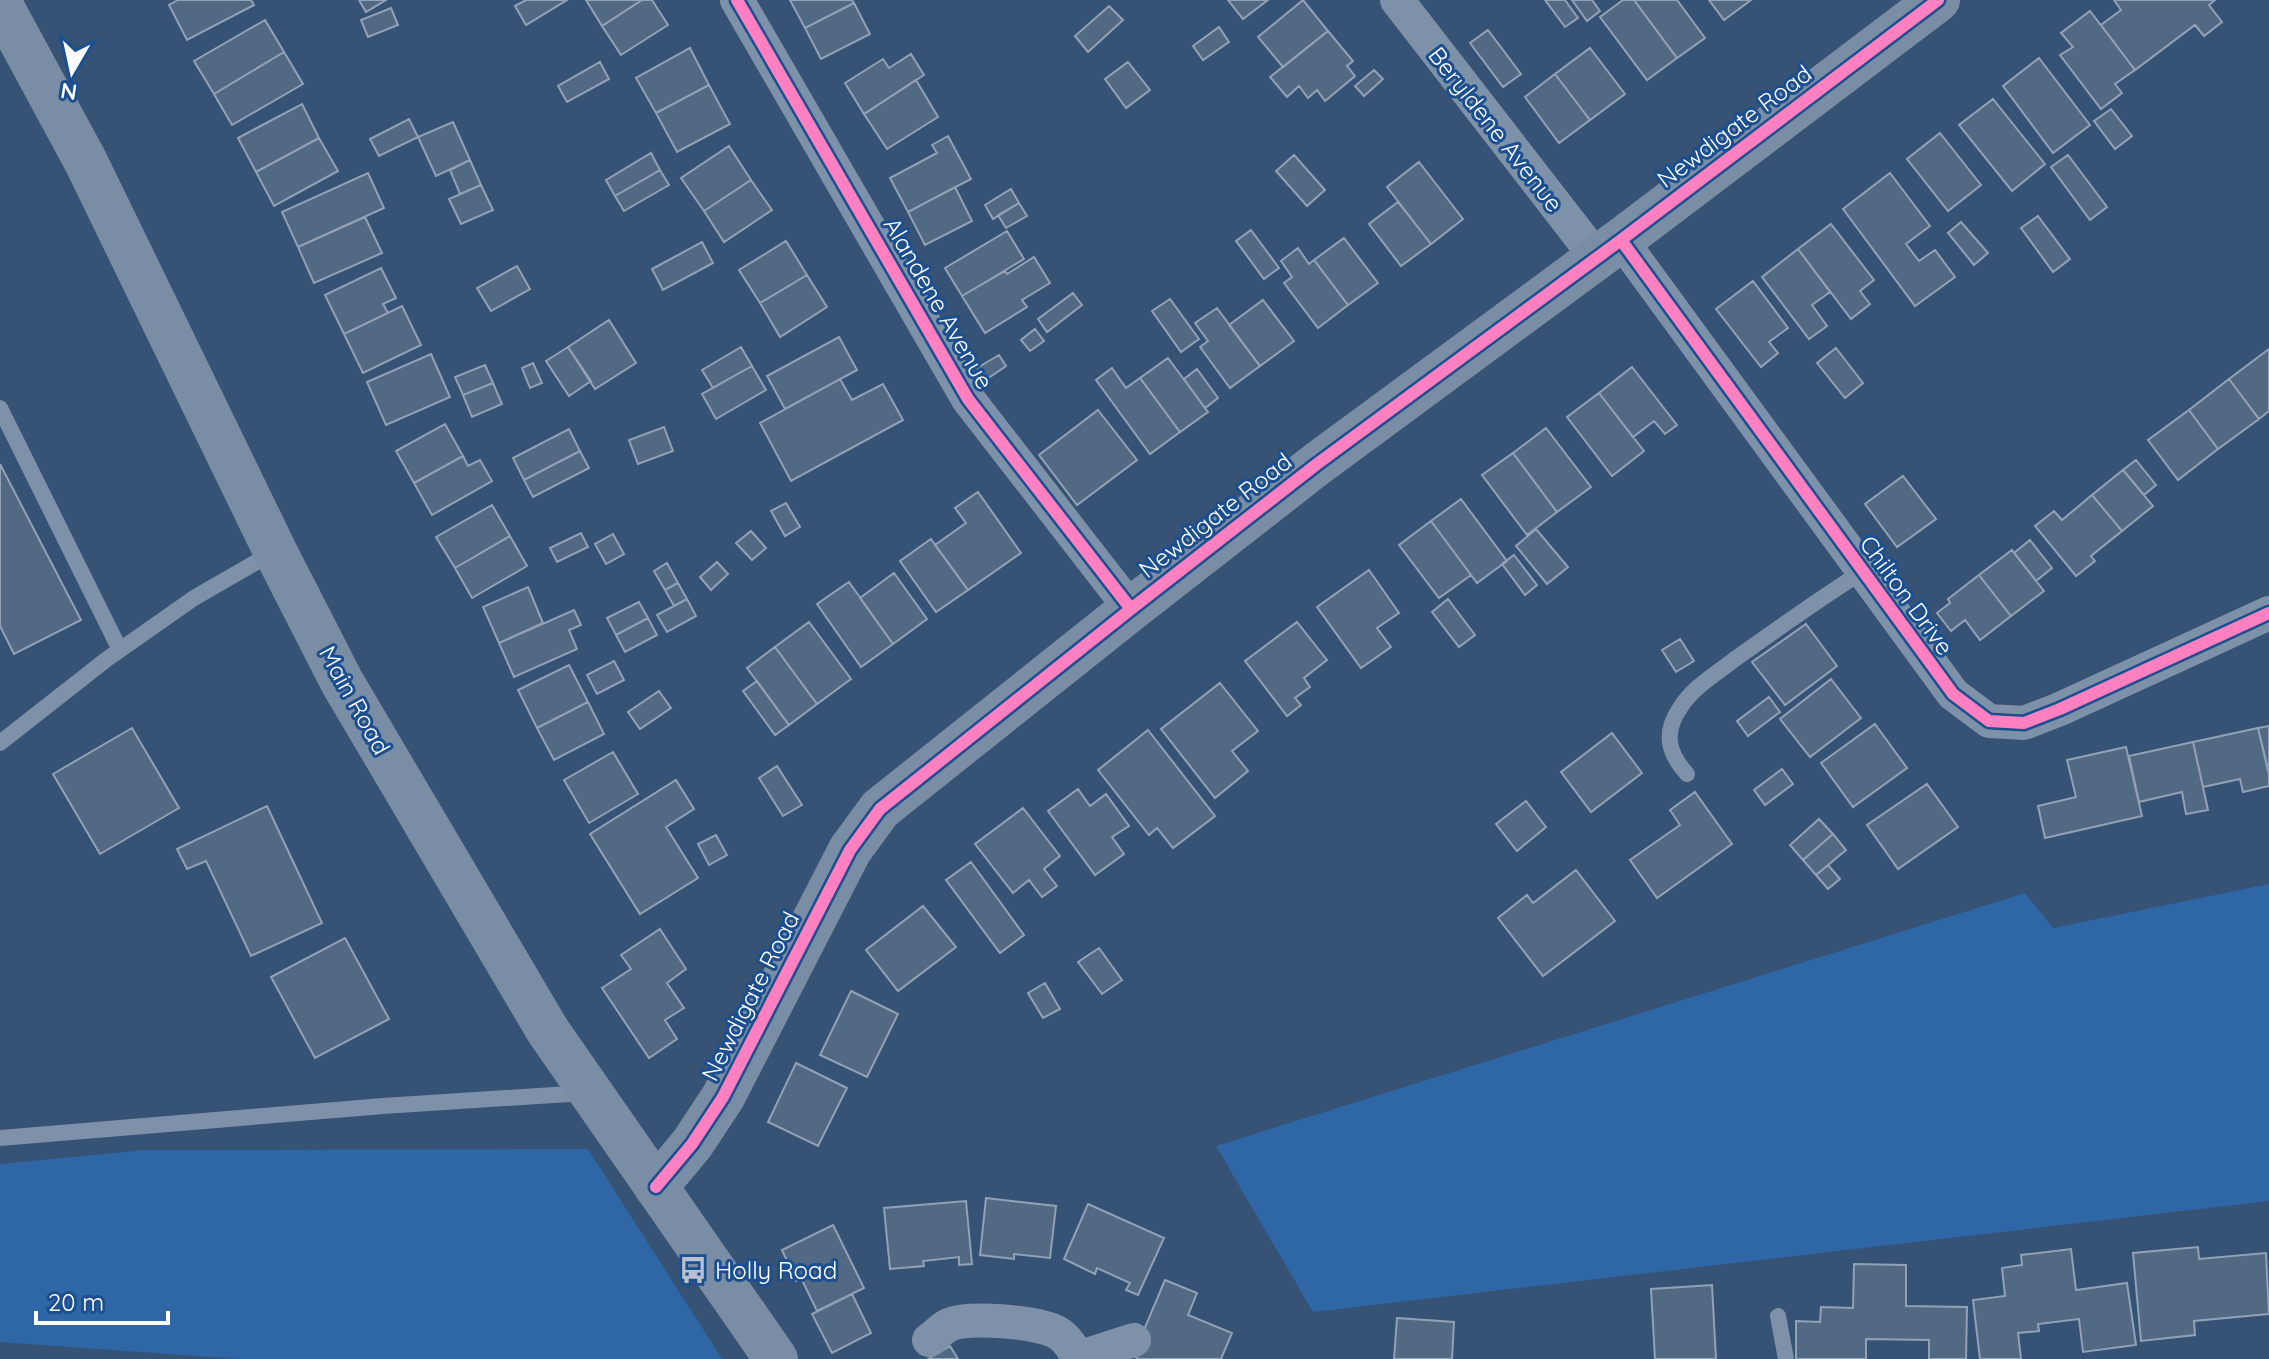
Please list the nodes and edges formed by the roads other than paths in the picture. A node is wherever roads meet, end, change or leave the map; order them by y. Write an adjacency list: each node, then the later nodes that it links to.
1 (737, 0): 9 (street, Alandene Avenue)
2 (1397, 0): 5 (street, Beryldene Avenue)
3 (1938, 0): 5 (street, Newdigate Road)
4 (0, 3): 7 (street, Main Road)
5 (1609, 248): 8 (street, Chilton Drive); 9 (street, Newdigate Road)
6 (0, 408): 11 (lane)
7 (275, 551): 11 (lane); 14 (street, Main Road)
8 (1862, 572): 10 (street, Chilton Drive); 13 (lane)
9 (1131, 609): 16 (street, Newdigate Road)
10 (2269, 613)
11 (120, 650): 12 (lane)
12 (0, 743)
13 (1687, 774)
14 (591, 1093): 15 (lane); 16 (street, Main Road)
15 (0, 1138)
16 (656, 1187): 21 (street, Main Road)
17 (1778, 1316): 22 (lane)
18 (929, 1340): 20 (street)
19 (1134, 1340): 20 (street)
20 (1078, 1358)
21 (776, 1359)
22 (1786, 1359)

